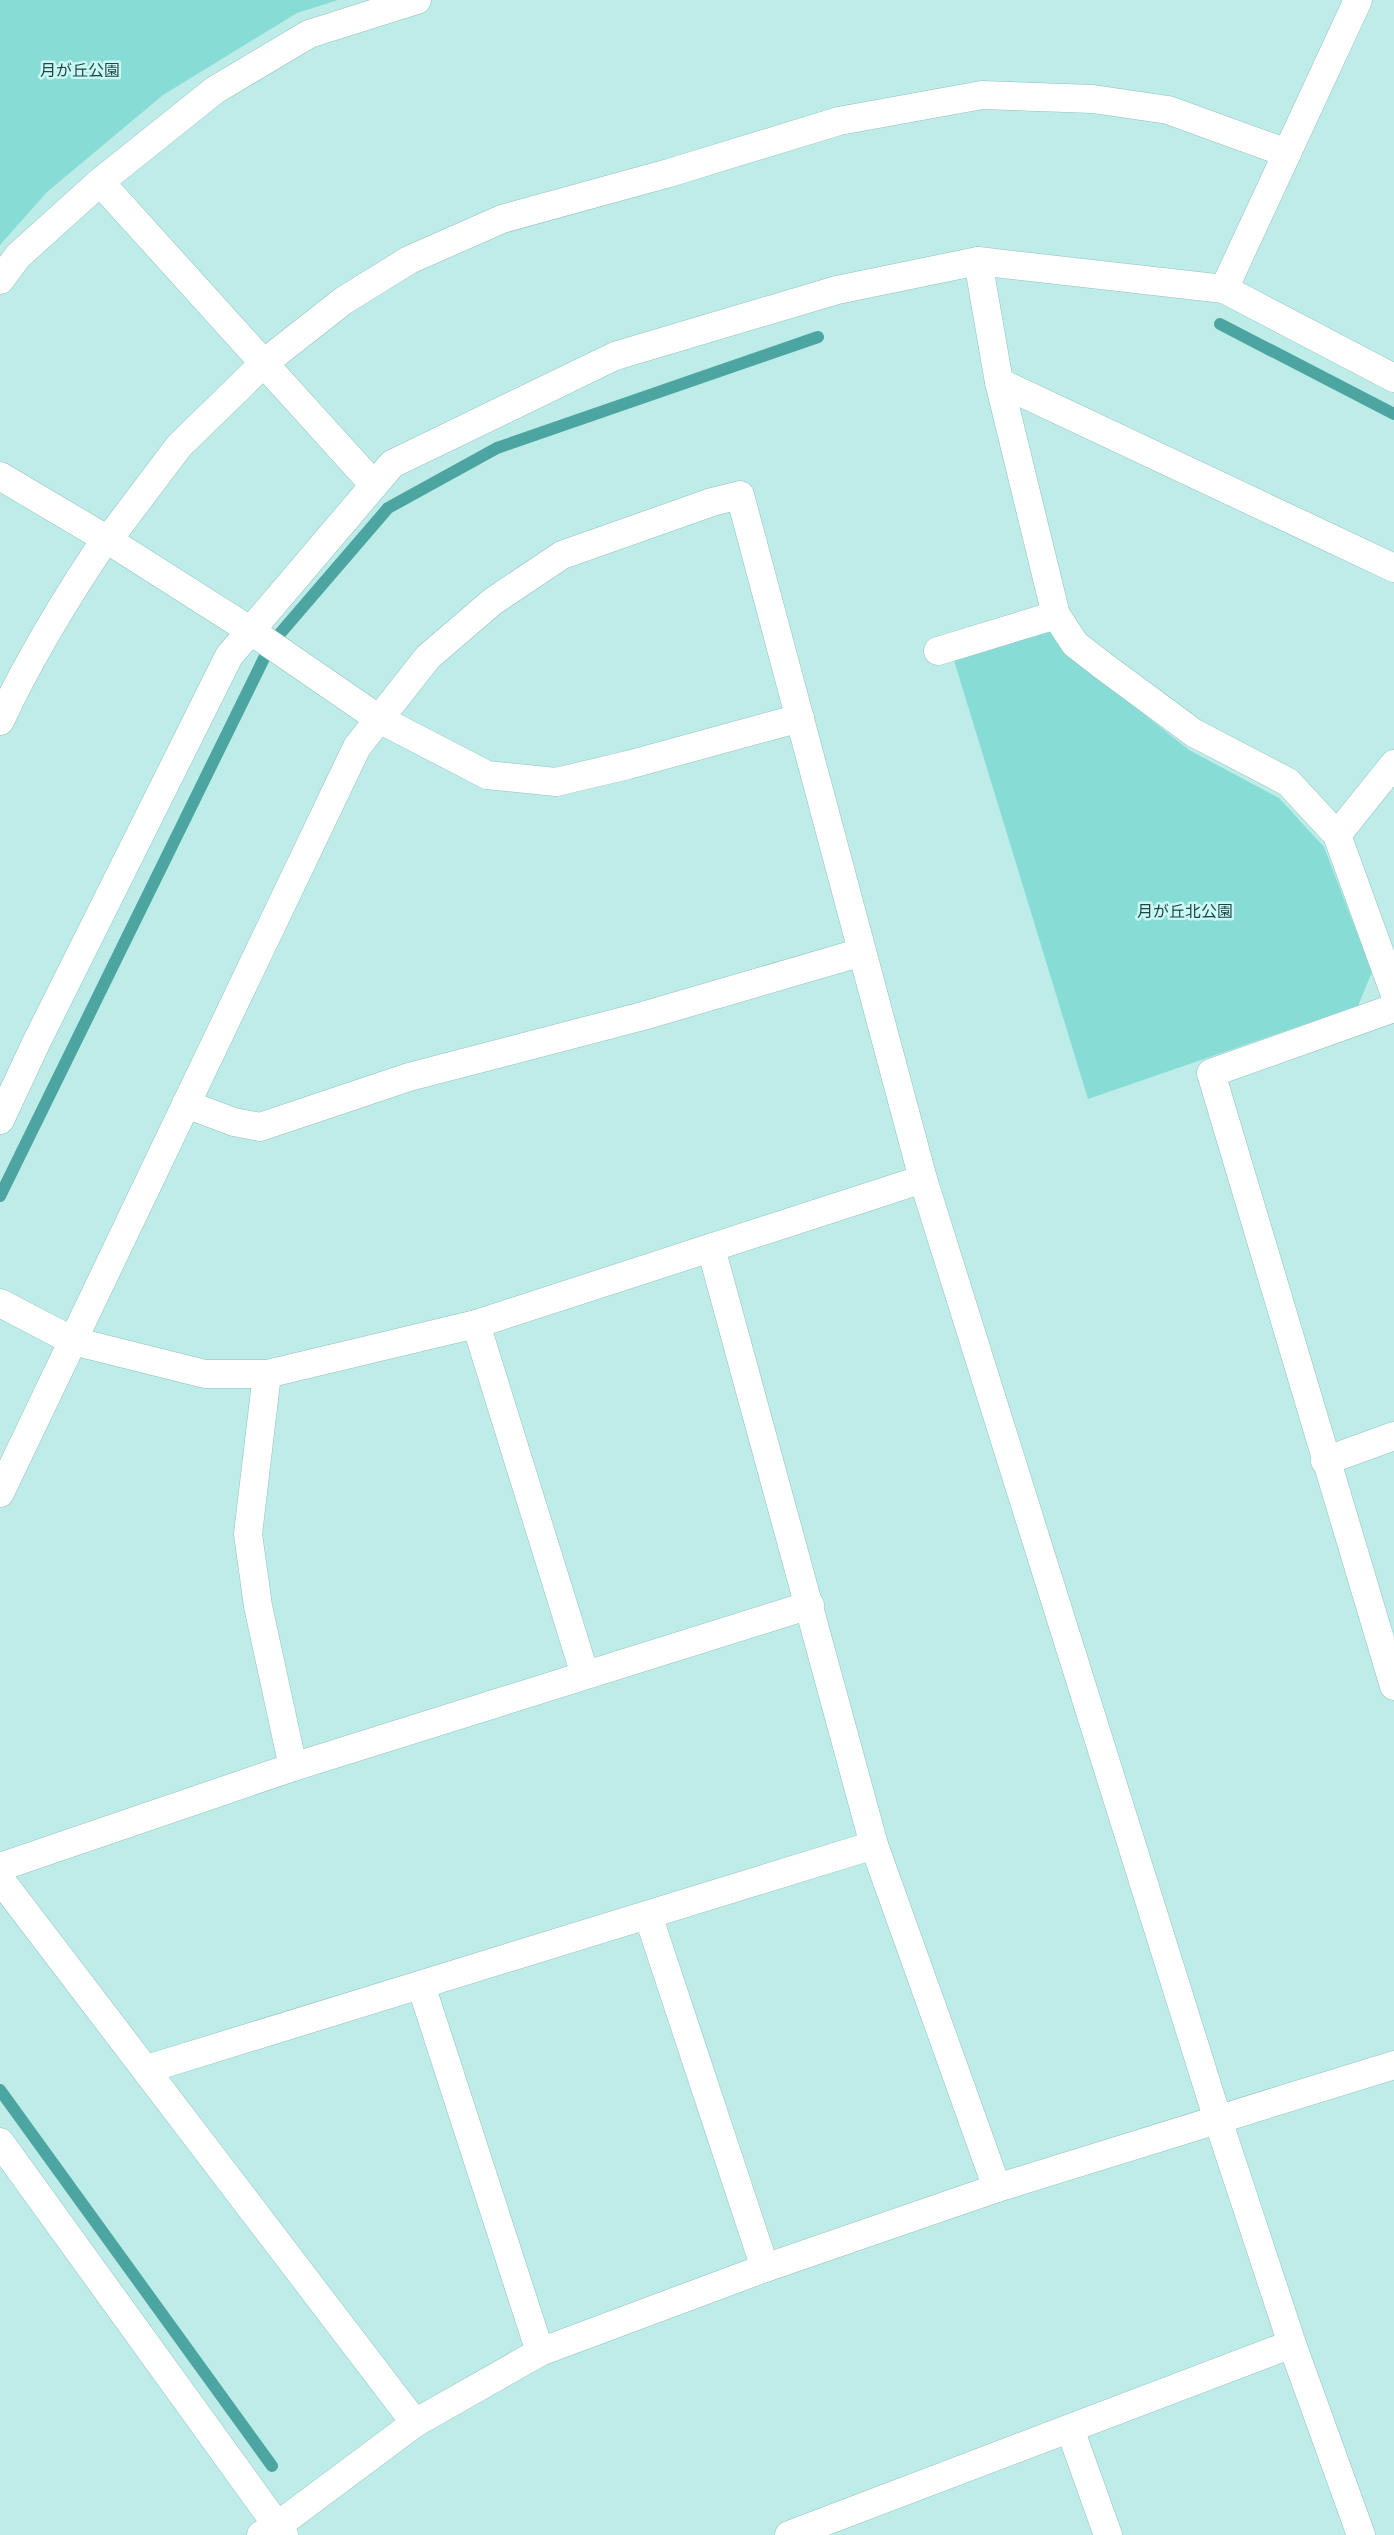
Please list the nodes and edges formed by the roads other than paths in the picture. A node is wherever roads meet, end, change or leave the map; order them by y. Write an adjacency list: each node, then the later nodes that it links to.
1 (417, 0): 4 (street)
2 (1358, 0): 3 (street)
3 (1287, 153): 7 (street); 8 (street)
4 (100, 182): 6 (street); 8 (street)
5 (978, 261): 7 (street); 10 (street); 12 (street)
6 (0, 280)
7 (1224, 289): 9 (street)
8 (264, 363): 12 (street); 13 (street)
9 (1394, 378)
10 (999, 382): 14 (street); 15 (street)
11 (0, 476): 13 (street)
12 (374, 485): 16 (street)
13 (107, 540): 16 (street); 20 (street)
14 (1394, 568)
15 (1056, 615): 17 (street); 22 (street)
16 (251, 631): 19 (street); 27 (street)
17 (938, 651)
18 (800, 718): 19 (street); 19 (street); 23 (street)
19 (380, 719): 26 (street)
20 (0, 721)
21 (1394, 764): 22 (street)
22 (1337, 835): 24 (street)
23 (862, 952): 26 (street); 28 (street)
24 (1394, 992)
25 (1394, 1008): 35 (street)
26 (186, 1104): 32 (street)
27 (0, 1120)
28 (923, 1179): 29 (street); 48 (street)
29 (712, 1248): 31 (street); 37 (street)
30 (0, 1303): 32 (street)
31 (476, 1324): 33 (street); 38 (street)
32 (72, 1341): 33 (street); 36 (street)
33 (267, 1374): 40 (street)
34 (1394, 1436): 35 (street)
35 (1325, 1462): 39 (street)
36 (0, 1493)
37 (810, 1604): 38 (street); 41 (street)
38 (585, 1675): 40 (street)
39 (1394, 1684)
40 (293, 1767): 42 (street)
41 (874, 1845): 44 (street); 50 (street)
42 (0, 1867)
43 (0, 1879): 47 (street)
44 (648, 1915): 45 (street); 51 (street)
45 (421, 1985): 47 (street); 53 (street)
46 (1394, 2065): 48 (street)
47 (147, 2069): 54 (street)
48 (1218, 2120): 50 (street); 52 (street)
49 (0, 2142): 57 (street)
50 (997, 2188): 51 (street)
51 (765, 2268): 53 (street)
52 (1292, 2344): 55 (street); 60 (street)
53 (540, 2352): 54 (street)
54 (415, 2423): 57 (street)
55 (1070, 2428): 56 (street); 59 (street)
56 (845, 2525): 58 (street)
57 (274, 2532)
58 (790, 2535)
59 (1108, 2535)
60 (1361, 2535)

